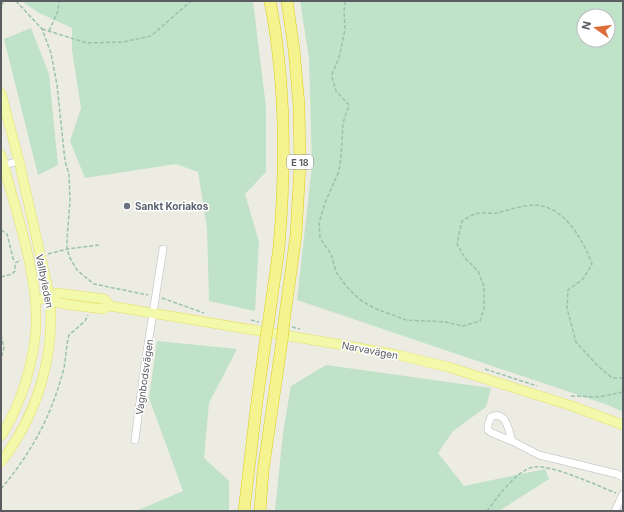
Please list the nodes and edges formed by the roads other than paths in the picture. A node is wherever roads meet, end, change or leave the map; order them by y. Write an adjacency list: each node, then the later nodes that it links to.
1 (270, 1): 21 (highway, E 18, bridge)
2 (287, 1): 22 (highway, E 18, bridge)
3 (1, 93): 5 (main road, Vallbyleden)
4 (1, 155): 6 (main road, Vallbyleden)
5 (18, 161): 6 (street); 8 (main road, Vallbyleden)
6 (2, 165): 9 (main road, Vallbyleden)
7 (163, 249): 12 (street, Vagnbodsvägen)
8 (50, 298): 9 (main road, Narvavägen); 10 (main road, Narvavägen); 11 (main road, Narvavägen); 13 (main road, Vallbyleden)
9 (35, 300): 15 (main road, Vallbyleden)
10 (71, 305): 11 (main road, Narvavägen); 13 (main road)
11 (110, 306): 12 (main road, Narvavägen)
12 (153, 314): 14 (main road, Narvavägen); 16 (street, Vagnbodsvägen)
13 (51, 322): 18 (main road, Vallbyleden)
14 (623, 426)
15 (1, 436)
16 (135, 440)
17 (512, 441): 19 (street)
18 (1, 462)
19 (623, 477)
20 (623, 494): 23 (street)
21 (244, 511)
22 (260, 511)
23 (615, 511)

